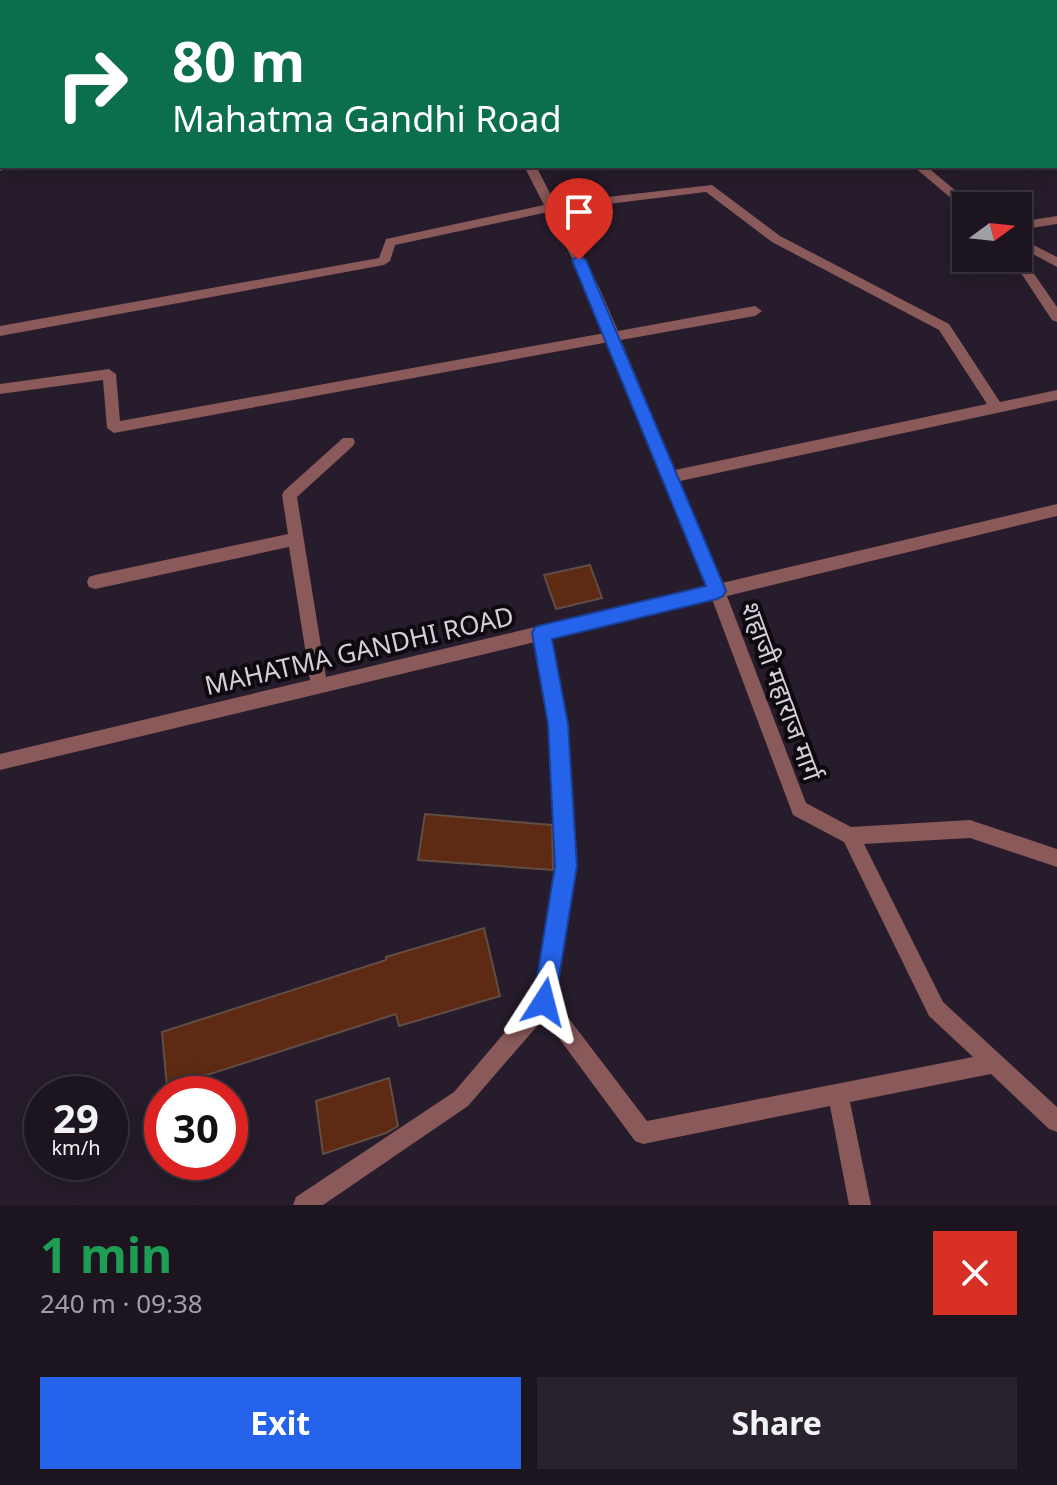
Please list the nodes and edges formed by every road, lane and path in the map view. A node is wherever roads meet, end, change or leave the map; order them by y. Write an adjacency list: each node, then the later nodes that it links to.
1 (531, 168): 4 (street, शहाजी महाराज मार्ग)
2 (921, 168): 3 (street)
3 (952, 193)
4 (551, 207): 12 (street); 13 (street, शहाजी महाराज मार्ग); 16 (street)
5 (1057, 220): 6 (street)
6 (1032, 224)
7 (1032, 249): 8 (street)
8 (1057, 263)
9 (1026, 272): 11 (street)
10 (755, 311): 13 (street)
11 (1057, 317)
12 (0, 331)
13 (614, 338): 14 (street); 18 (street, शहाजी महाराज मार्ग)
14 (0, 389)
15 (1057, 395): 16 (street)
16 (997, 408): 18 (street)
17 (348, 442): 20 (street)
18 (671, 477): 22 (street, शहाजी महाराज मार्ग)
19 (1057, 510): 22 (street, MAHATMA GANDHI ROAD)
20 (296, 539): 21 (street); 24 (street)
21 (95, 582)
22 (717, 591): 23 (street, MAHATMA GANDHI ROAD); 26 (street, शहाजी महाराज मार्ग)
23 (542, 633): 24 (street, MAHATMA GANDHI ROAD); 28 (street)
24 (319, 686): 25 (street, MAHATMA GANDHI ROAD)
25 (0, 762)
26 (850, 836): 27 (street); 29 (street)
27 (1057, 858)
28 (544, 1002): 30 (street); 32 (street)
29 (994, 1063): 30 (street); 31 (street)
30 (838, 1094): 33 (street)
31 (1057, 1121)
32 (304, 1205)
33 (860, 1205)

